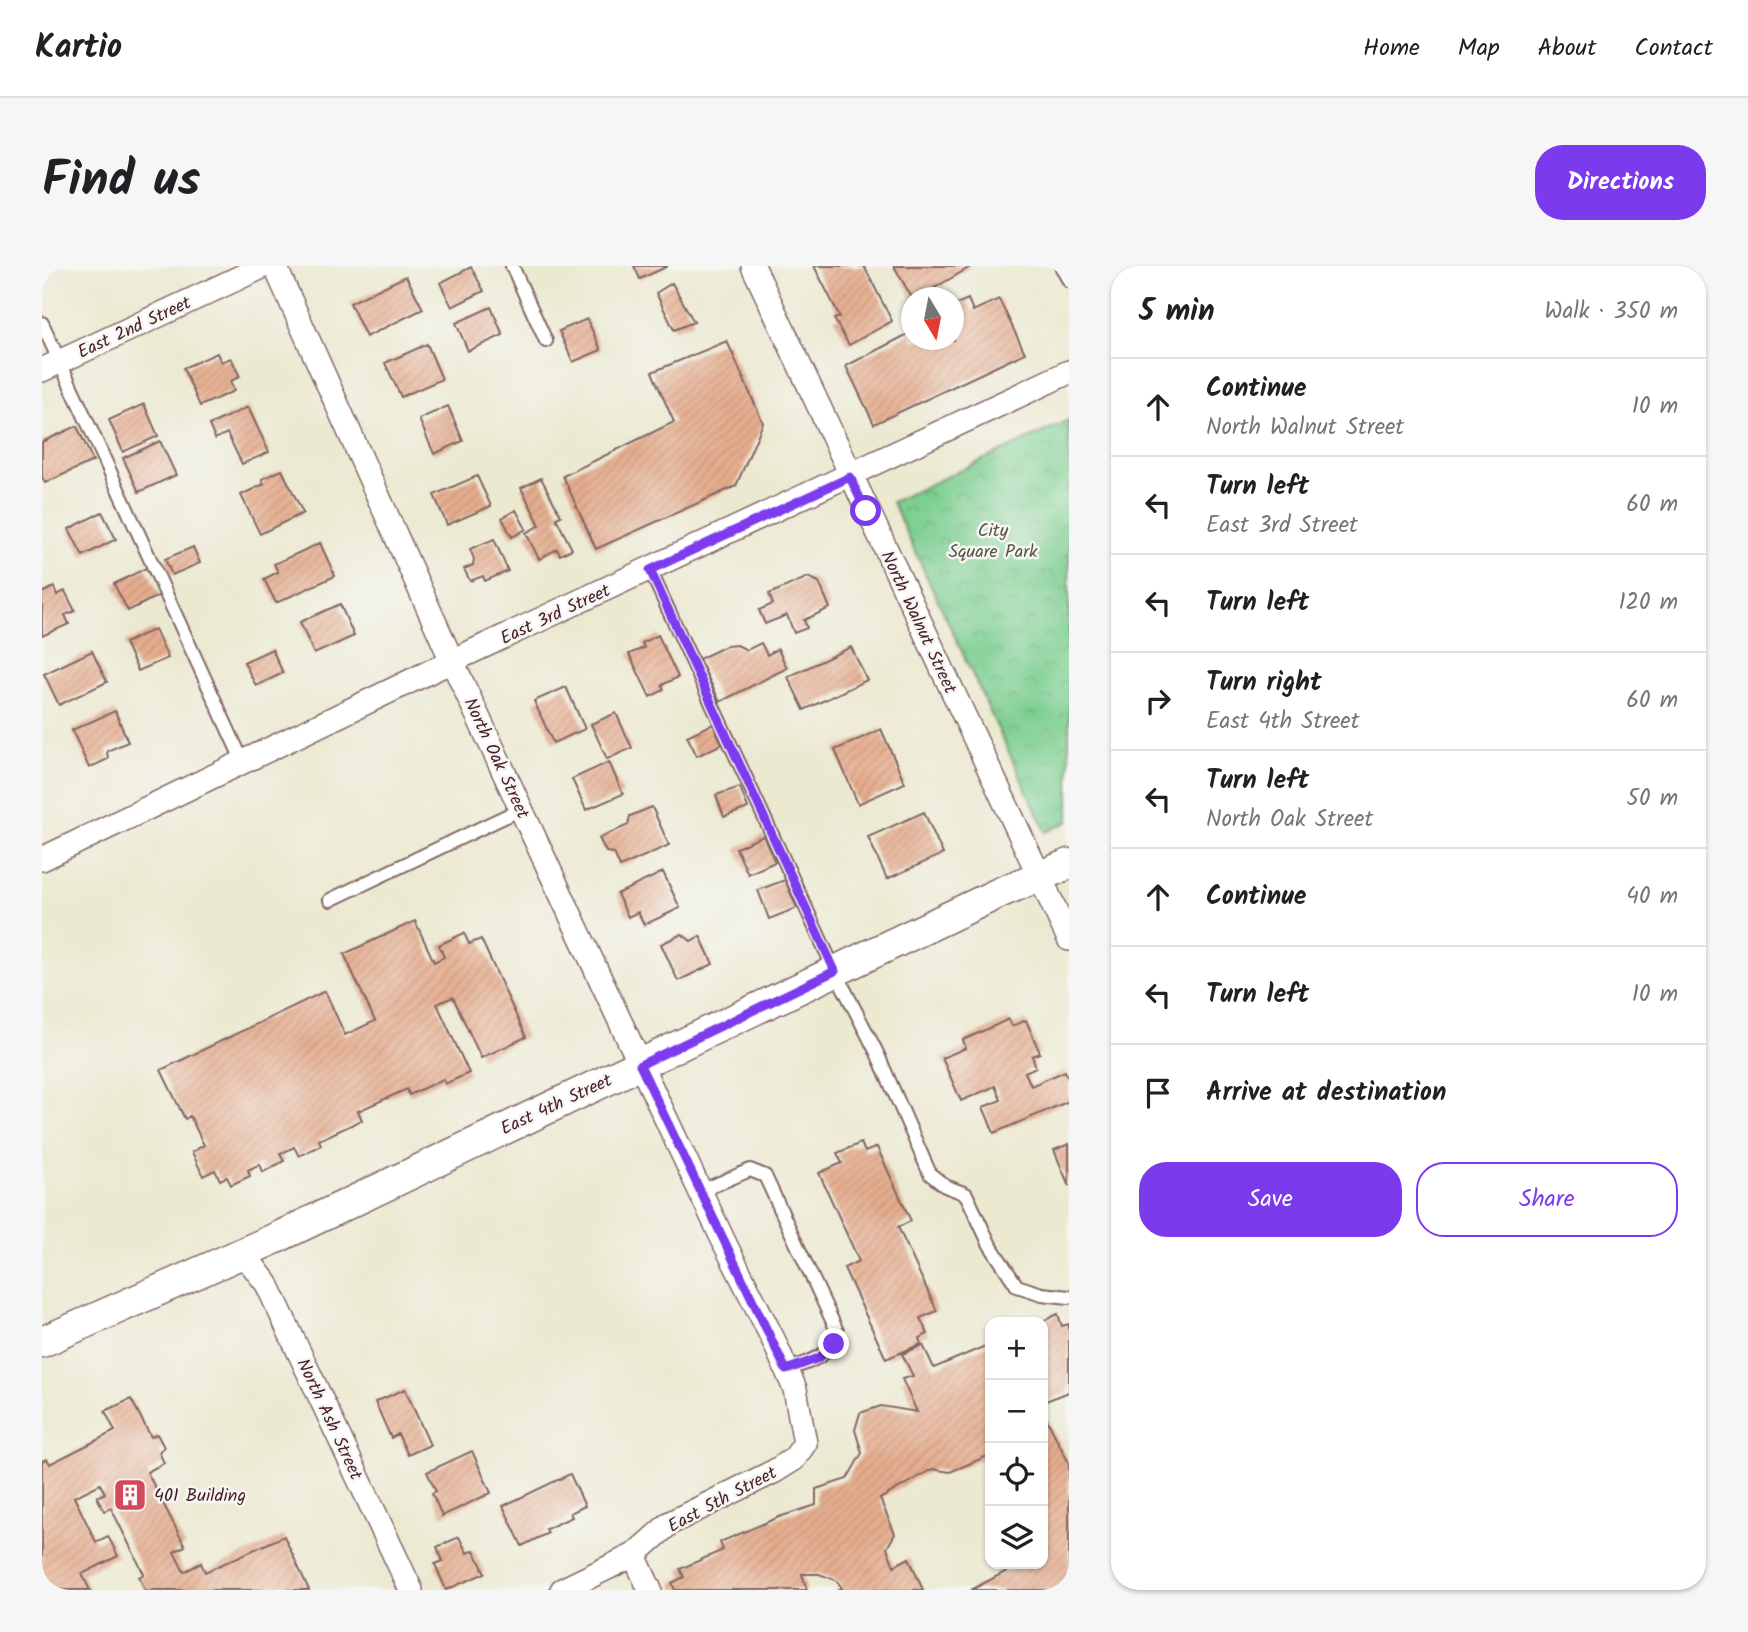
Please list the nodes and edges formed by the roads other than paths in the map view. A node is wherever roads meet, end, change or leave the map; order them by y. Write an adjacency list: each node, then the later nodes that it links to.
1 (264, 266): 9 (street, East 2nd Street)
2 (275, 266): 13 (street, North Oak Street)
3 (512, 266): 8 (lane)
4 (753, 266): 11 (street, North Walnut Street)
5 (1061, 266): 6 (lane)
6 (1069, 281)
7 (42, 323): 9 (lane)
8 (546, 341)
9 (50, 366): 14 (lane)
10 (1069, 372): 11 (street, East 3rd Street)
11 (850, 477): 12 (street, East 3rd Street); 18 (street, North Walnut Street)
12 (650, 570): 13 (street, East 3rd Street); 21 (lane)
13 (452, 661): 14 (street, East 3rd Street); 15 (street, North Oak Street)
14 (243, 762): 16 (street, East 3rd Street)
15 (521, 808): 19 (lane); 22 (street, North Oak Street)
16 (42, 859)
17 (1069, 864): 18 (street, East 4th Street)
18 (1040, 877): 20 (street, North Walnut Street); 21 (street, East 4th Street)
19 (330, 900)
20 (1069, 939)
21 (835, 971): 22 (street, East 4th Street); 25 (lane)
22 (640, 1065): 23 (street, North Oak Street); 24 (street, East 4th Street)
23 (701, 1191): 27 (street, North Oak Street); 27 (lane)
24 (243, 1253): 26 (street, East 4th Street); 30 (street, North Ash Street)
25 (1069, 1297)
26 (42, 1342)
27 (786, 1370): 28 (street, North Oak Street)
28 (805, 1443): 29 (street, East 5th Street)
29 (634, 1555): 31 (street, East 5th Street); 32 (street)
30 (411, 1590)
31 (562, 1590)
32 (650, 1590)

